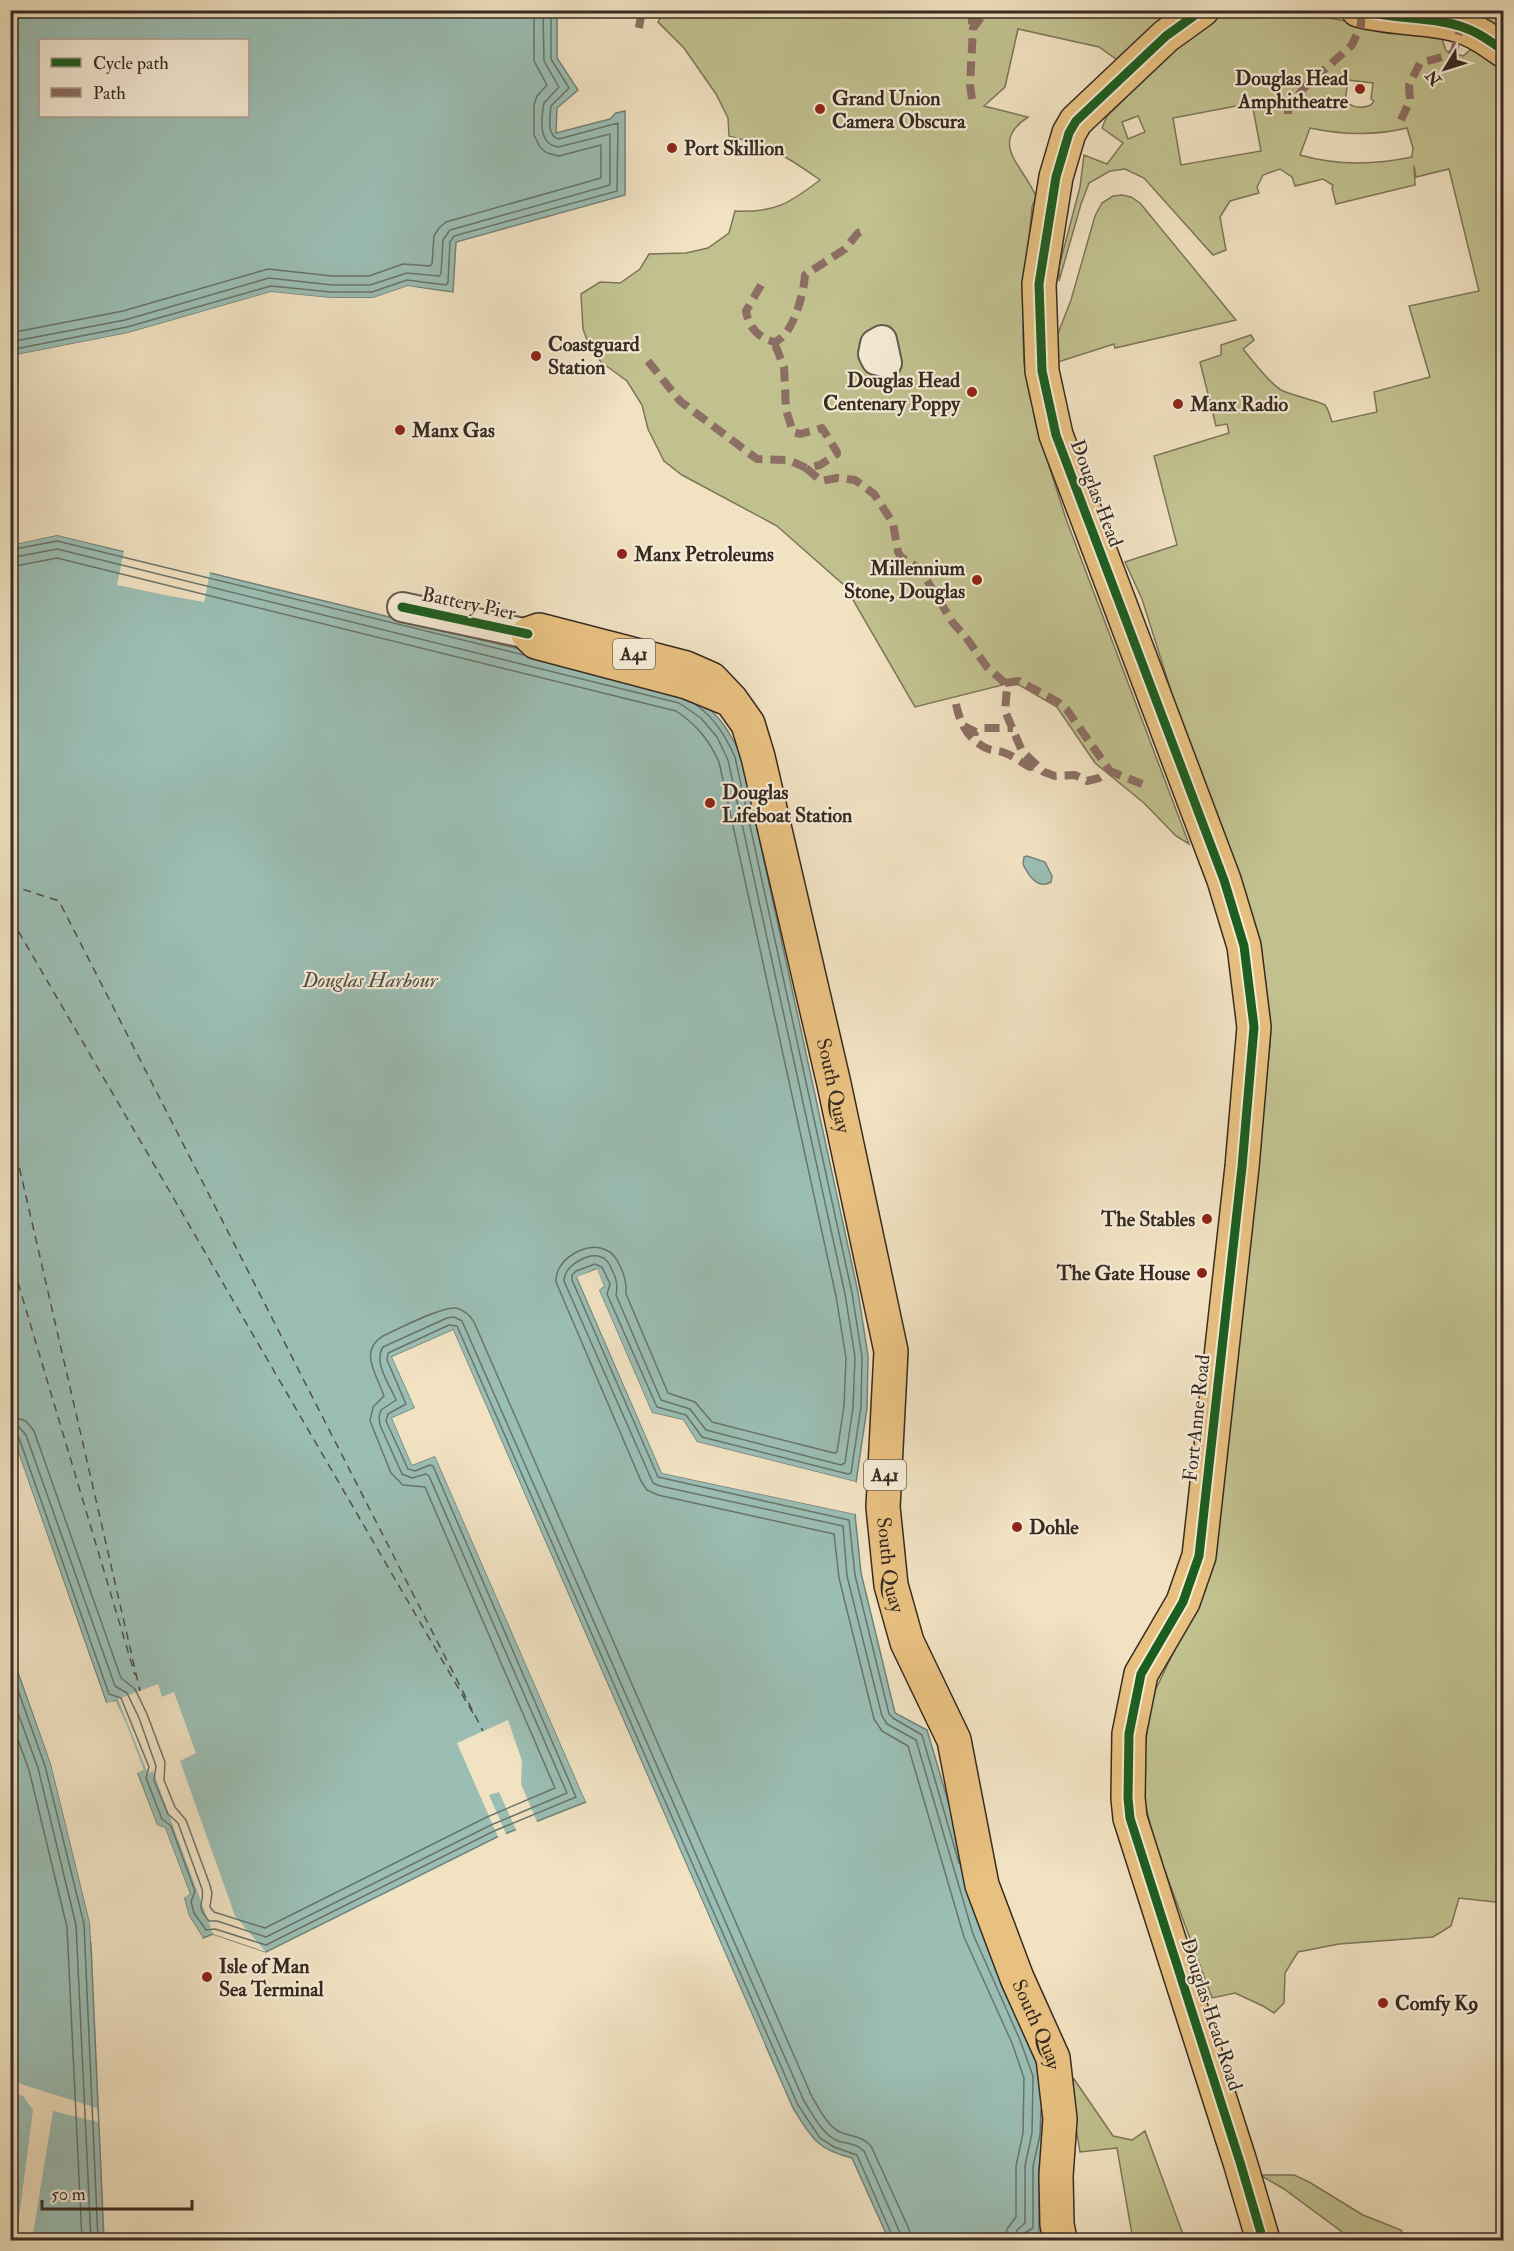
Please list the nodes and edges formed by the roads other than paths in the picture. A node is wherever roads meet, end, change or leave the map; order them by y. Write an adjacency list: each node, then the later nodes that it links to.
1 (1202, 10): 7 (main road, Douglas Head)
2 (1358, 10): 3 (main road)
3 (1503, 51)
4 (402, 607): 5 (street, Battery Pier)
5 (528, 634): 6 (main road, Battery Pier / A41)
6 (731, 700): 9 (main road, South Quay / A41)
7 (1254, 1027): 8 (main road, Fort Anne Road)
8 (1128, 1798): 10 (main road, Douglas Head Road)
9 (1060, 2241)
10 (1263, 2241)

